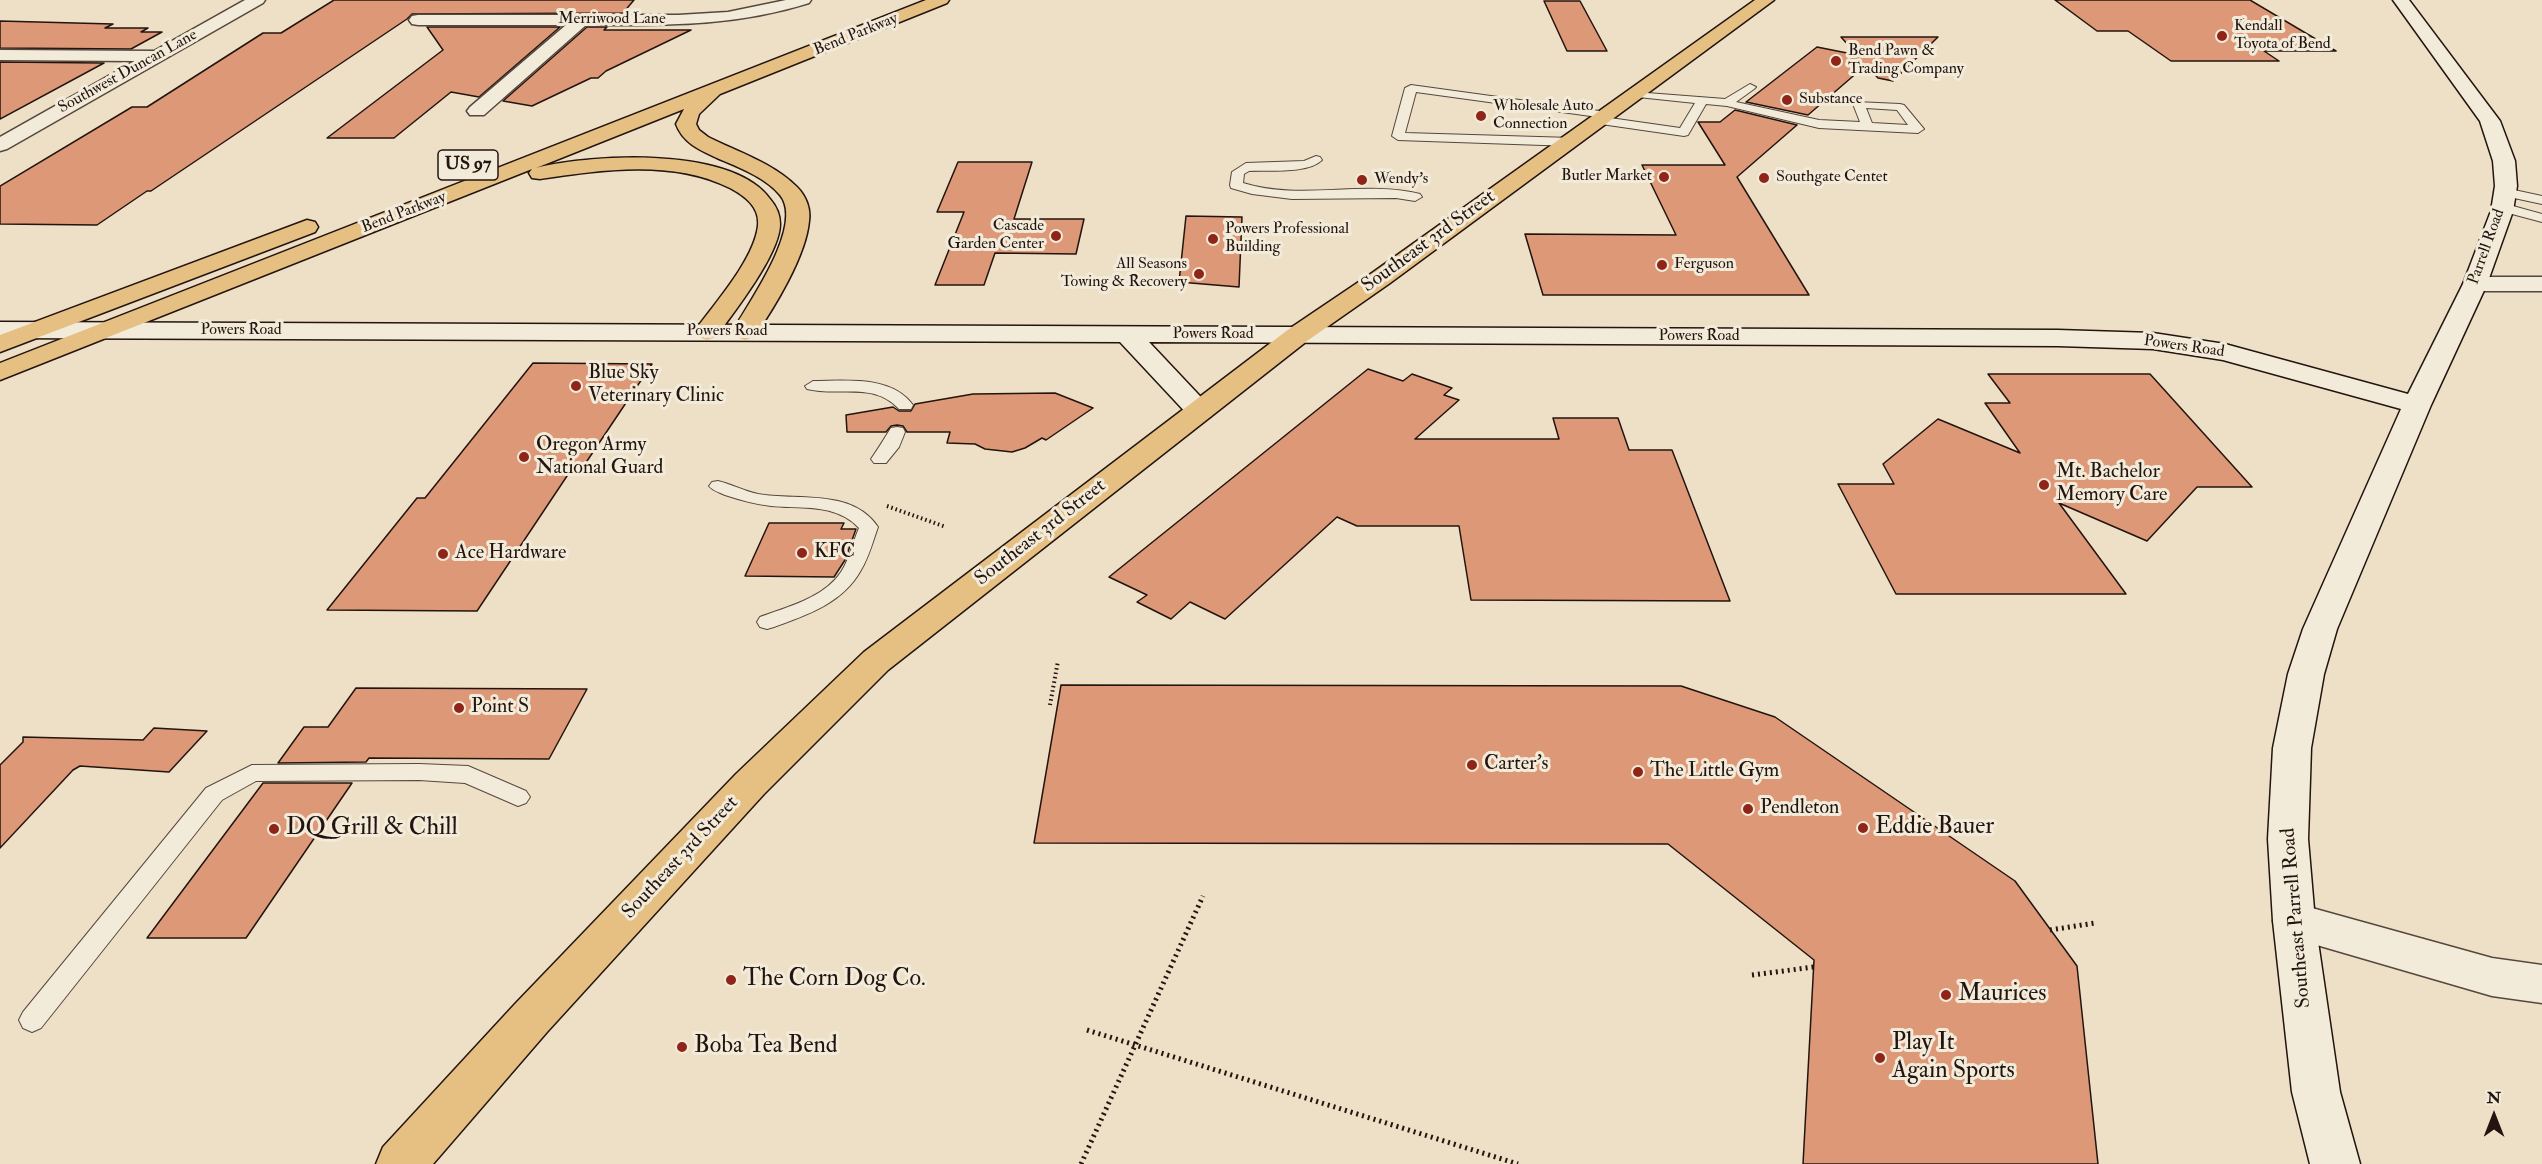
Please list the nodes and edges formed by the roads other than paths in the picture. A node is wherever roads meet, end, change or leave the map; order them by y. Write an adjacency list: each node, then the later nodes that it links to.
1 (257, 0): 10 (street, Southwest Duncan Lane)
2 (803, 0): 8 (street, Merriwood Lane)
3 (898, 0): 22 (main road, Bend Parkway / US 97)
4 (941, 0): 12 (main road, Bend Parkway / US 97)
5 (1766, 0): 13 (main road, Southeast 3rd Street)
6 (2401, 0): 25 (street, Parrell Road)
7 (418, 20): 8 (street, Merriwood Lane)
8 (582, 20): 16 (street)
9 (0, 55): 10 (street)
10 (158, 56): 19 (street, Southwest Duncan Lane)
11 (1750, 87): 15 (lane)
12 (712, 92): 23 (main road, Bend Parkway / US 97); 35 (main road)
13 (1638, 94): 14 (lane); 17 (main road, Southeast 3rd Street)
14 (1702, 101): 15 (lane); 17 (lane)
15 (1727, 103): 18 (lane)
16 (477, 111)
17 (1604, 118): 20 (main road, Southeast 3rd Street); 20 (lane)
18 (1867, 127): 18 (lane)
19 (3, 142)
20 (1572, 142): 37 (main road, Southeast 3rd Street)
21 (1316, 160): 24 (lane)
22 (468, 165)
23 (468, 188): 33 (main road, Bend Parkway / US 97); 34 (main road)
24 (1415, 197)
25 (2504, 200): 26 (lane); 27 (lane); 29 (street, Parrell Road)
26 (2542, 200)
27 (2542, 218)
28 (323, 221): 32 (main road)
29 (2475, 284): 30 (street); 42 (street, Parrell Road)
30 (2542, 284)
31 (0, 330): 32 (street, Powers Road)
32 (38, 330): 33 (street, Powers Road); 38 (main road)
33 (108, 330): 34 (street, Powers Road); 39 (main road, Bend Parkway / US 97)
34 (707, 332): 35 (street, Powers Road)
35 (745, 332): 36 (street, Powers Road)
36 (1127, 334): 37 (street, Powers Road); 43 (street)
37 (1298, 334): 42 (street, Powers Road); 43 (main road, Southeast 3rd Street)
38 (0, 344)
39 (0, 372)
40 (813, 386): 41 (lane)
41 (905, 405)
42 (2418, 405): 49 (street, Southeast Parrell Road)
43 (1200, 411): 52 (main road, Southeast 3rd Street)
44 (897, 432): 45 (lane)
45 (880, 459)
46 (718, 486): 47 (lane)
47 (767, 622)
48 (518, 797): 51 (lane)
49 (2294, 921): 50 (street); 53 (street, Southeast Parrell Road)
50 (2542, 984)
51 (32, 1020)
52 (401, 1164)
53 (2335, 1164)

